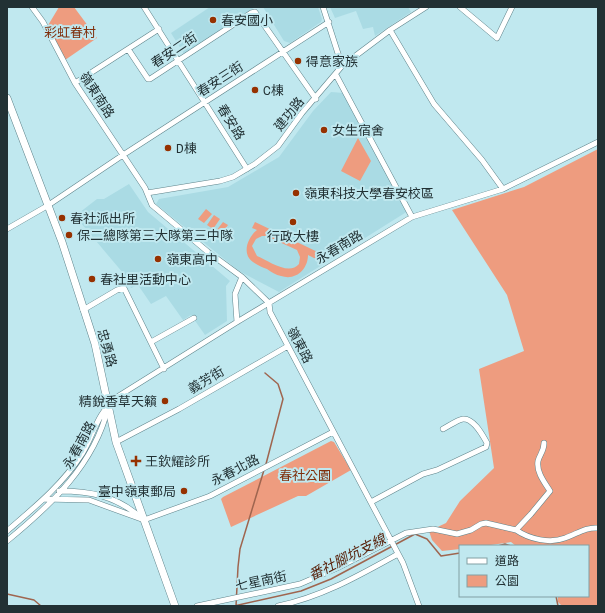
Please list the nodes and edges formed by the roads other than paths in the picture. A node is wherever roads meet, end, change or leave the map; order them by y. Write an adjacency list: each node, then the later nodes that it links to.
1 (32, 7): 15 (street, 嶺東南路)
2 (144, 7): 8 (street, 春安路)
3 (323, 7): 7 (street)
4 (426, 7): 9 (street, 建功路)
5 (460, 7): 6 (street)
6 (512, 7)
7 (329, 22): 11 (street, 春安三街); 13 (street)
8 (159, 29): 10 (street); 12 (street, 春安路)
9 (390, 30): 13 (street, 建功路); 22 (street)
10 (128, 49): 12 (street, 春安二街); 15 (street)
11 (283, 52): 12 (street, 春安二街); 17 (street, 春安二街); 18 (street, 春安三街)
12 (178, 61): 18 (street, 春安路)
13 (342, 66): 14 (street, 建功路)
14 (336, 74): 17 (street, 建功路); 25 (street)
15 (75, 83): 20 (street, 嶺東南路)
16 (7, 98): 24 (main road, 忠勇路)
17 (316, 99): 21 (street, 建功路)
18 (205, 102): 20 (street, 春安三街); 21 (street, 春安路)
19 (598, 142): 22 (street, 永春南路)
20 (123, 155): 23 (street, 嶺東南路); 24 (street)
21 (247, 169): 23 (street, 建功路)
22 (503, 189): 25 (street, 永春南路)
23 (147, 192): 27 (street, 嶺東路)
24 (47, 206): 26 (street); 29 (main road, 忠勇路)
25 (412, 217): 28 (street, 永春南路)
26 (7, 229)
27 (242, 277): 28 (street, 嶺東路); 31 (street)
28 (269, 303): 31 (street, 永春南路); 33 (street, 嶺東路)
29 (83, 310): 32 (street); 35 (main road, 忠勇路)
30 (194, 318): 32 (street)
31 (237, 322): 34 (street, 永春南路)
32 (151, 342): 34 (street)
33 (288, 346): 37 (street, 嶺東路); 38 (street, 義芳街)
34 (164, 369): 35 (street, 永春南路)
35 (108, 405): 38 (main road, 忠勇路); 40 (street, 永春南路); 41 (street, 永春南路)
36 (443, 429): 44 (street)
37 (332, 432): 44 (street, 嶺東路); 45 (street, 永春北路)
38 (116, 442): 45 (main road, 忠勇路)
39 (544, 443): 47 (street)
40 (61, 491): 41 (street); 43 (street, 永春南路); 45 (street)
41 (52, 492): 42 (street, 永春南路)
42 (44, 499): 43 (street); 48 (street, 永春南路)
43 (54, 499): 45 (street); 49 (street, 永春南路)
44 (371, 502): 50 (street, 嶺東路)
45 (144, 520): 53 (main road, 忠勇路)
46 (598, 528): 47 (street, 七星南街)
47 (516, 530): 50 (street, 七星南街)
48 (7, 531)
49 (7, 541)
50 (392, 542): 51 (street, 嶺東路); 54 (street, 七星南街)
51 (398, 552): 52 (street); 56 (street)
52 (293, 605): 55 (street)
53 (175, 606)
54 (197, 606)
55 (278, 606)
56 (419, 606)

